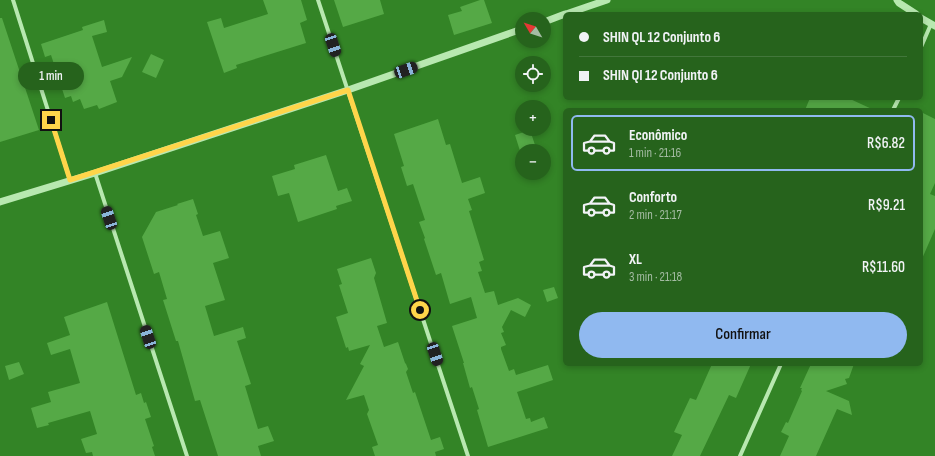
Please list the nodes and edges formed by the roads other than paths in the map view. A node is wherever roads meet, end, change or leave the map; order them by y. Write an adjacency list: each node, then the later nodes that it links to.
1 (13, 0): 16 (street)
2 (318, 0): 14 (street)
3 (607, 0): 5 (street)
4 (897, 0): 7 (street)
5 (593, 2): 6 (street)
6 (570, 12)
7 (913, 12)
8 (563, 15): 9 (street)
9 (551, 19)
10 (923, 19): 11 (street)
11 (933, 25): 13 (street)
12 (515, 31): 14 (street)
13 (923, 43)
14 (348, 90): 15 (street); 20 (street)
15 (95, 173): 16 (street); 19 (street)
16 (70, 180): 17 (street)
17 (0, 202)
18 (780, 366): 21 (street)
19 (187, 456)
20 (468, 456)
21 (740, 456)

